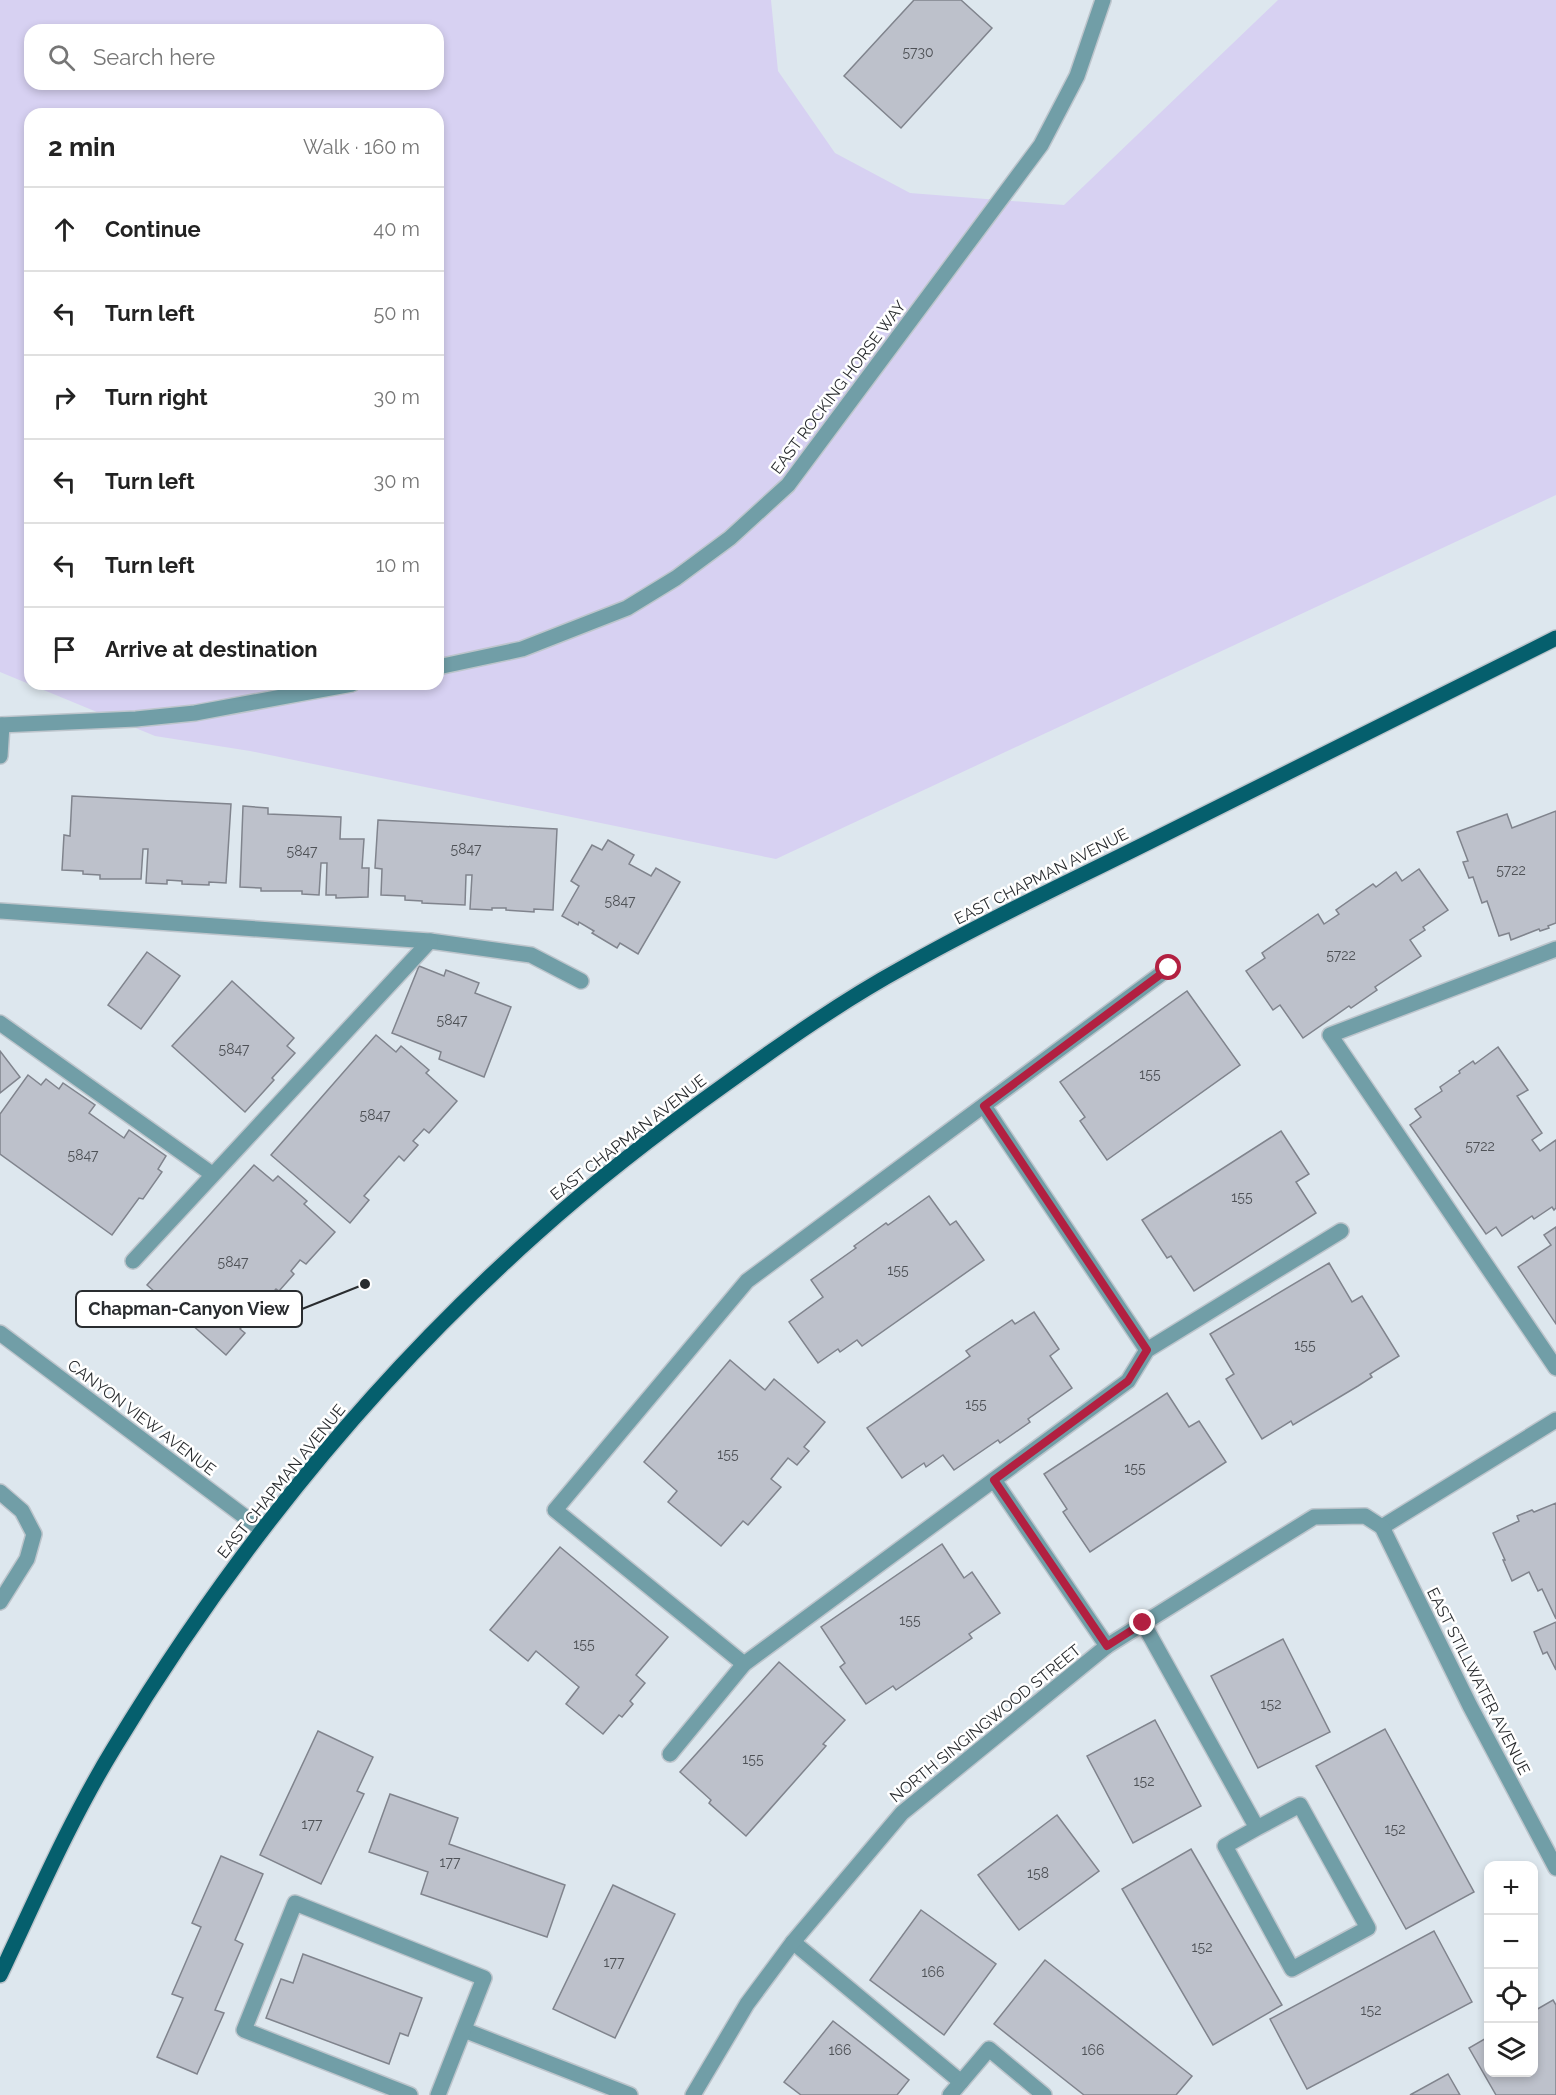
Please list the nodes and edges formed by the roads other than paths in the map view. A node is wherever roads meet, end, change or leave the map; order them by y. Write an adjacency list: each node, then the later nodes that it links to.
1 (1103, 0): 3 (street, EAST ROCKING HORSE WAY)
2 (1556, 638): 24 (main road, EAST CHAPMAN AVENUE)
3 (444, 666)
4 (320, 690): 5 (street)
5 (1, 725): 6 (street)
6 (0, 756)
7 (0, 911): 8 (street)
8 (430, 941): 11 (street); 14 (street)
9 (1556, 949): 19 (street)
10 (1169, 968): 13 (street)
11 (581, 981)
12 (0, 1023): 14 (street)
13 (984, 1106): 18 (street); 28 (street)
14 (212, 1174): 16 (street)
15 (1341, 1231): 18 (street)
16 (133, 1261)
17 (0, 1333): 24 (street, CANYON VIEW AVENUE)
18 (1147, 1350): 21 (street)
19 (1556, 1368)
20 (1556, 1420): 23 (street)
21 (994, 1480): 27 (street); 28 (street)
22 (0, 1492): 25 (street)
23 (1382, 1527): 26 (street, NORTH SINGINGWOOD STREET); 31 (street, EAST STILLWATER AVENUE)
24 (261, 1529): 33 (main road, EAST CHAPMAN AVENUE)
25 (0, 1602)
26 (1143, 1623): 27 (street, NORTH SINGINGWOOD STREET); 30 (street)
27 (1107, 1646): 32 (street, NORTH SINGINGWOOD STREET)
28 (744, 1664): 29 (street)
29 (670, 1754)
30 (1257, 1828): 30 (street)
31 (1556, 1868)
32 (793, 1942): 35 (street); 39 (street, NORTH SINGINGWOOD STREET)
33 (0, 1975)
34 (464, 2030): 36 (street); 37 (street); 38 (street)
35 (961, 2082): 40 (street); 41 (street)
36 (410, 2095)
37 (438, 2095)
38 (630, 2095)
39 (693, 2095)
40 (950, 2095)
41 (1044, 2095)

